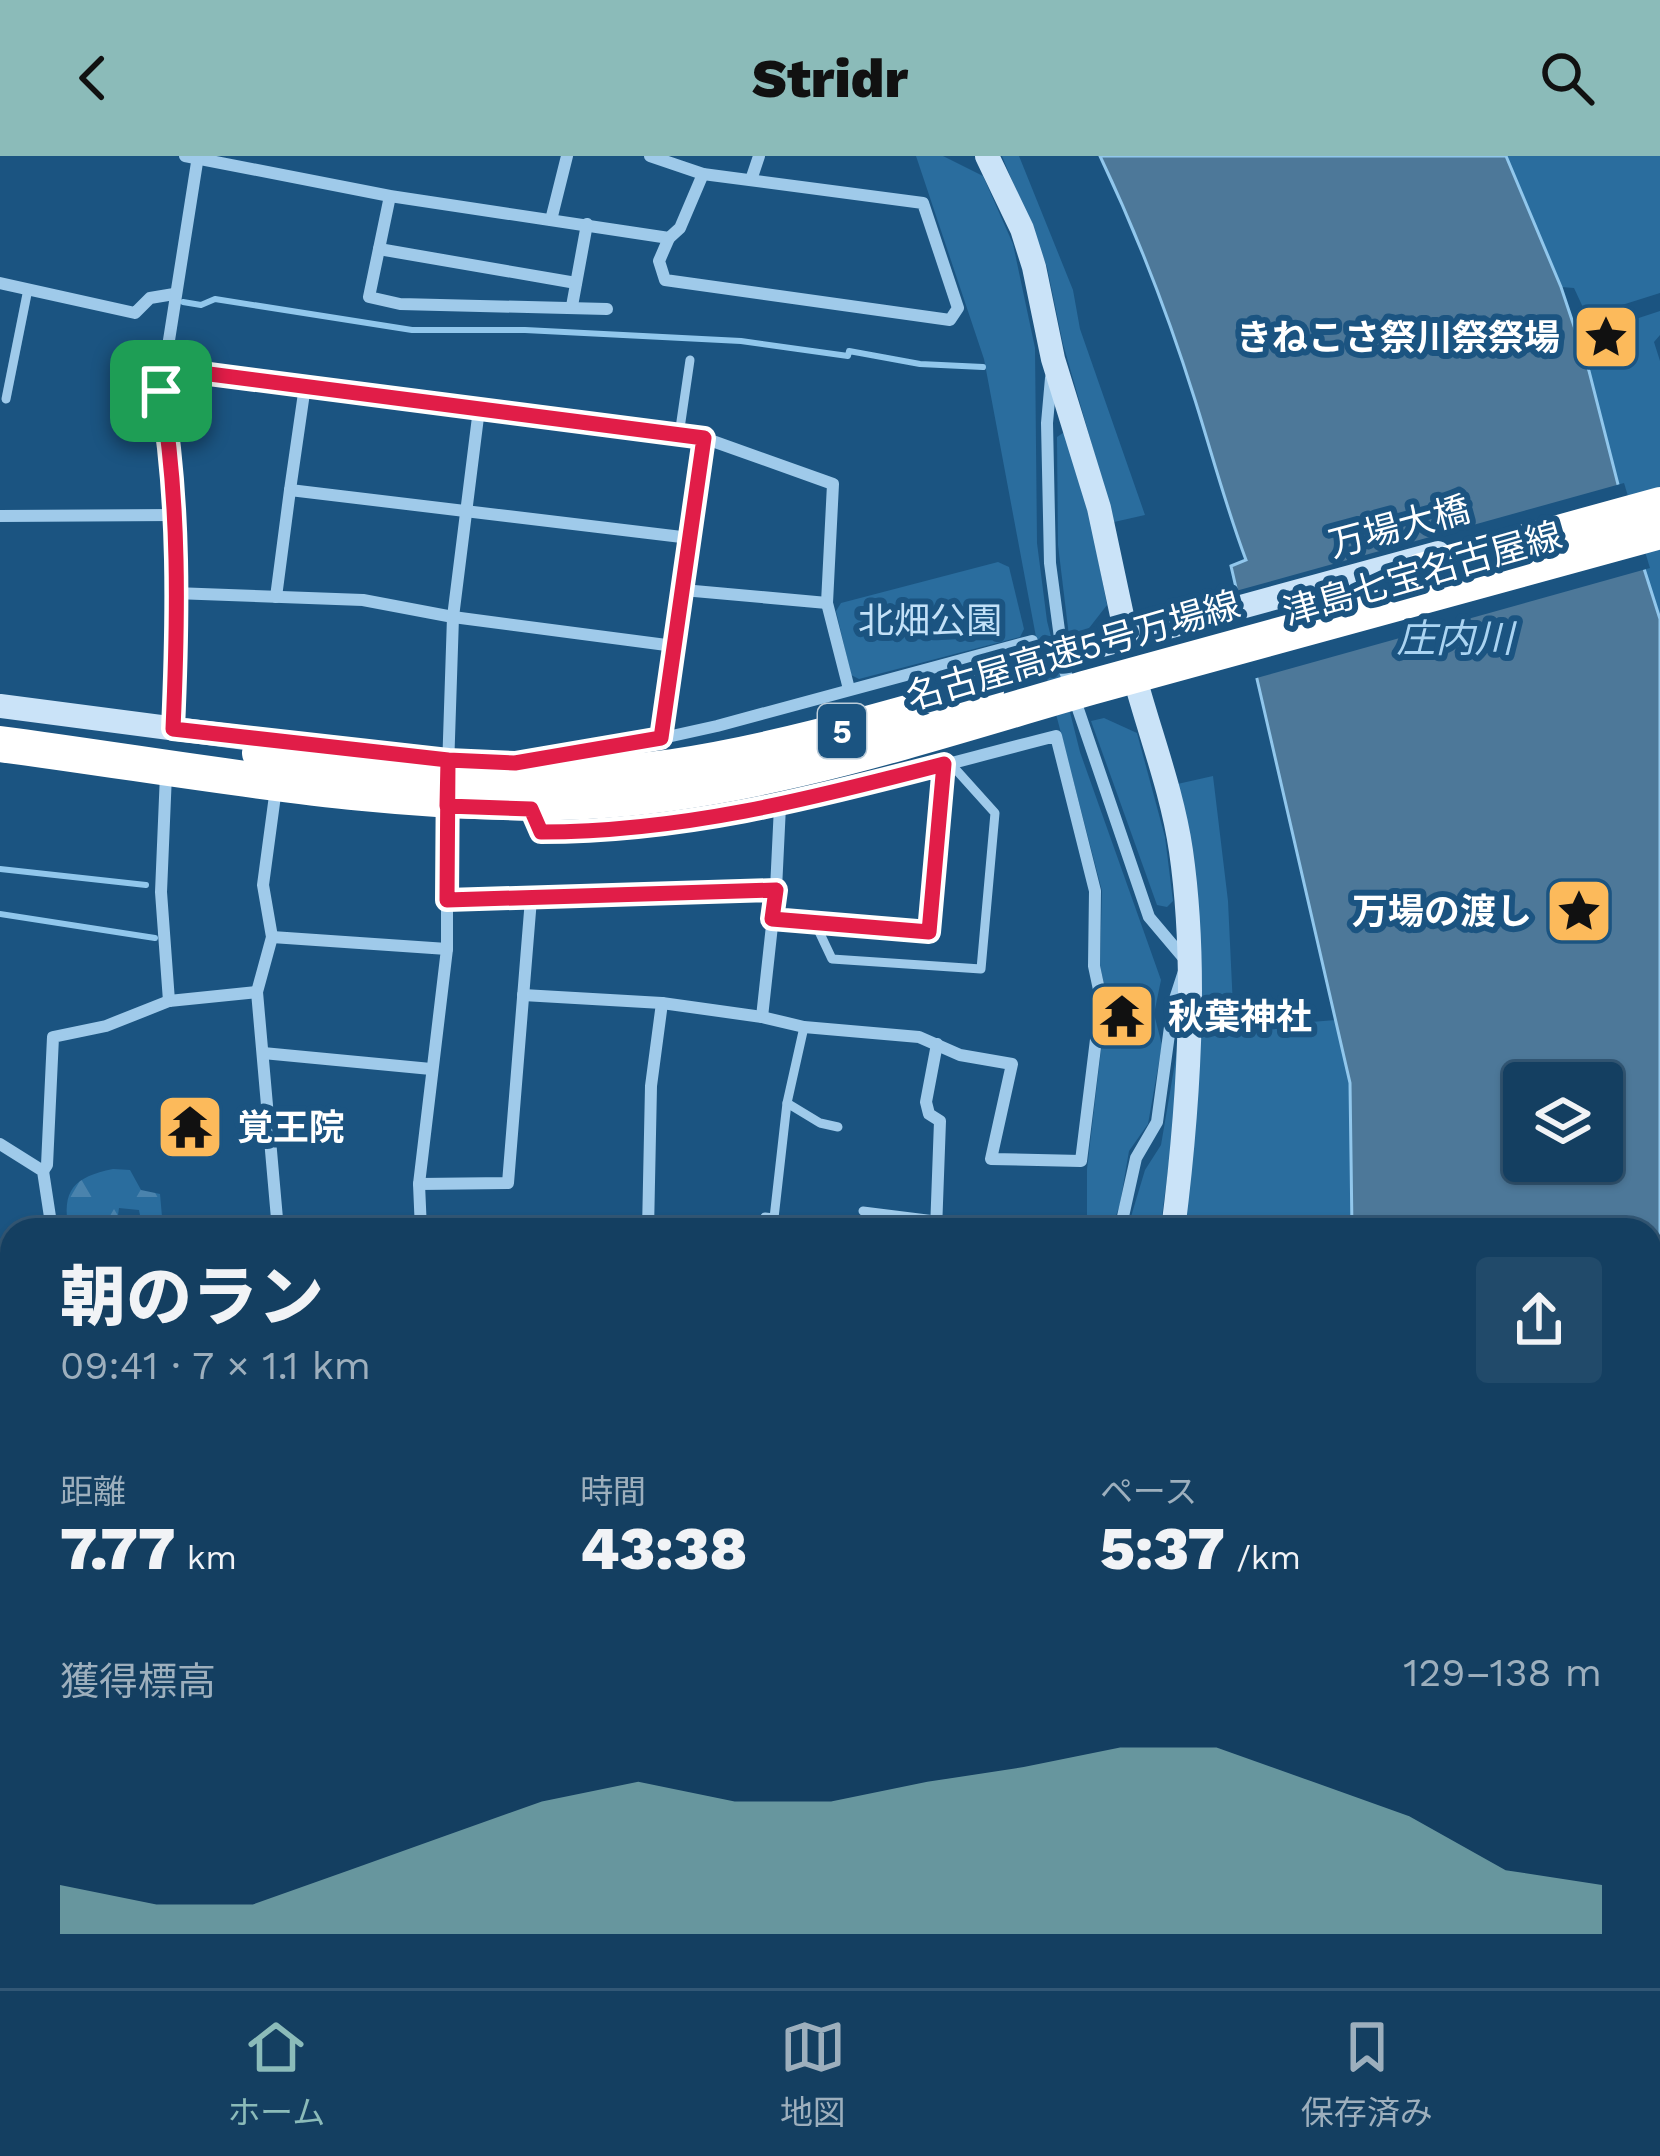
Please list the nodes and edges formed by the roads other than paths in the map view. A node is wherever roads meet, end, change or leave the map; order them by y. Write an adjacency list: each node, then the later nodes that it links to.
1 (185, 156): 6 (street)
2 (567, 156): 11 (street)
3 (650, 156): 8 (street)
4 (759, 156): 9 (street)
5 (965, 156): 7 (street)
6 (198, 157): 10 (street); 18 (street)
7 (990, 162): 21 (main road)
8 (703, 174): 9 (street); 13 (street)
9 (751, 181): 13 (street)
10 (390, 196): 11 (street); 14 (street)
11 (551, 220): 12 (street)
12 (587, 224): 13 (street); 16 (street)
13 (669, 238)
14 (379, 249): 16 (street); 19 (street)
15 (0, 283): 17 (street)
16 (576, 283): 19 (street)
17 (28, 290): 18 (street); 25 (lane)
18 (174, 294): 23 (street)
19 (572, 306): 20 (street)
20 (607, 309)
21 (1053, 359): 43 (main road); 68 (street)
22 (690, 360): 27 (lane)
23 (163, 368): 24 (street); 33 (street)
24 (305, 386): 26 (street); 29 (street)
25 (6, 399)
26 (479, 409): 27 (street); 32 (street)
27 (679, 435): 28 (street)
28 (704, 438): 36 (street); 41 (street)
29 (290, 490): 32 (street); 40 (street)
30 (1660, 491): 43 (main road, 万場大橋)
31 (1660, 505): 49 (highway, 名古屋高速5号万場線 / 5, bridge)
32 (466, 510): 36 (street); 42 (street)
33 (174, 515): 34 (street); 39 (street)
34 (0, 516)
35 (1660, 531): 52 (highway, 名古屋高速5号万場線 / 5, bridge)
36 (690, 538): 38 (street)
37 (1660, 545): 47 (main road, 津島七宝名古屋線)
38 (682, 590): 41 (street); 45 (street)
39 (174, 593): 40 (street); 50 (street)
40 (276, 597): 42 (street)
41 (827, 603): 46 (street)
42 (453, 617): 45 (street); 53 (street)
43 (1126, 639): 54 (main road, bridge)
44 (1032, 640): 46 (street)
45 (674, 646): 51 (street)
46 (849, 689): 51 (street)
47 (1138, 689): 60 (main road, 津島七宝名古屋線); 68 (main road)
48 (0, 706): 50 (main road)
49 (0, 722)
50 (173, 729): 53 (main road)
51 (661, 738): 54 (street)
52 (0, 747): 56 (main road, 津島七宝名古屋線)
53 (448, 760): 54 (main road); 58 (street)
54 (515, 763)
55 (947, 764): 59 (street); 65 (lane); 65 (lane); 75 (street)
56 (166, 773): 57 (main road, 津島七宝名古屋線); 71 (street)
57 (277, 787): 58 (main road, 津島七宝名古屋線); 66 (street)
58 (447, 806): 60 (main road, 津島七宝名古屋線); 63 (street)
59 (780, 806): 60 (street); 61 (street)
60 (531, 809)
61 (776, 890): 62 (street); 64 (street)
62 (531, 899): 63 (street); 70 (street)
63 (447, 900): 67 (street)
64 (772, 919): 65 (lane); 73 (street)
65 (815, 923)
66 (272, 937): 67 (street); 69 (street)
67 (447, 950): 77 (street)
68 (1187, 962): 91 (street); 92 (main road)
69 (257, 992): 71 (street); 76 (street)
70 (523, 995): 72 (street); 82 (street)
71 (169, 1001): 81 (street)
72 (662, 1003): 73 (street); 87 (street)
73 (762, 1017): 74 (street)
74 (804, 1027): 75 (street); 78 (lane)
75 (937, 1044): 90 (street)
76 (262, 1054): 77 (street); 85 (street)
77 (431, 1070): 82 (street)
78 (787, 1103): 79 (lane); 88 (lane)
79 (838, 1127)
80 (0, 1144): 81 (street)
81 (43, 1171): 84 (street)
82 (419, 1184): 86 (street)
83 (863, 1211): 89 (lane)
84 (50, 1218)
85 (277, 1218)
86 (420, 1218)
87 (648, 1218)
88 (765, 1218)
89 (900, 1218)
90 (936, 1218)
91 (1123, 1218)
92 (1175, 1218)

